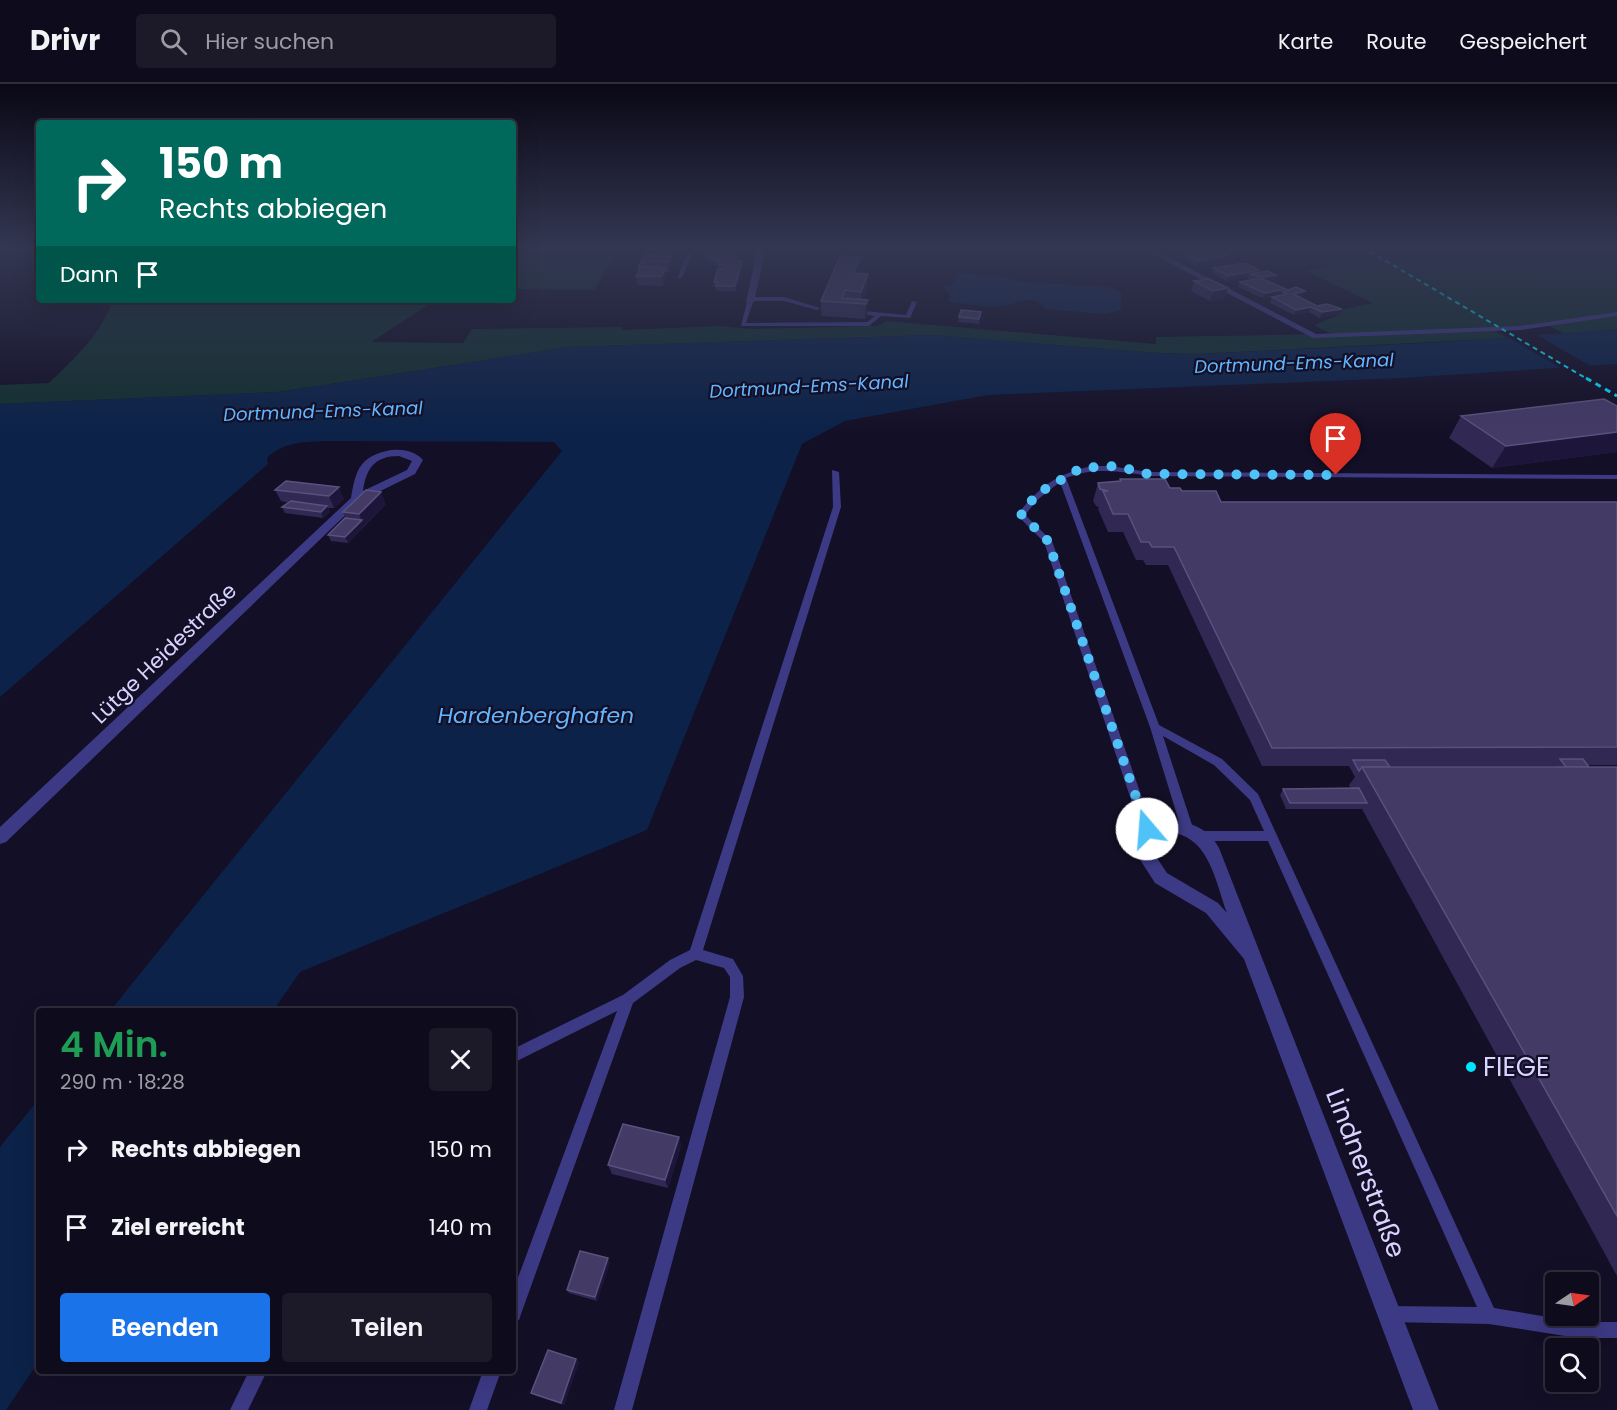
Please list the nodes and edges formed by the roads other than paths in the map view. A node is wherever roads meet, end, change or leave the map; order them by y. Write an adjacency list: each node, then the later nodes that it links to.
1 (748, 309): 6 (lane)
2 (911, 309): 6 (lane)
3 (1263, 309): 7 (street)
4 (848, 311): 6 (lane)
5 (1617, 314): 7 (lane)
6 (879, 315)
7 (1316, 336)
8 (835, 472): 17 (lane)
9 (1062, 477): 10 (lane); 12 (lane); 13 (lane)
10 (1617, 477)
11 (356, 499): 11 (street, Lütge Heidestraße); 16 (street, Lütge Heidestraße)
12 (1155, 727): 14 (lane); 15 (lane)
13 (1147, 829): 14 (street); 18 (street, Lindnerstraße)
14 (1194, 832): 15 (lane); 18 (street, Lindnerstraße)
15 (1272, 836): 23 (lane)
16 (0, 837)
17 (695, 954): 19 (lane); 29 (lane)
18 (1253, 956): 22 (street, Lindnerstraße)
19 (628, 999): 20 (lane); 21 (lane)
20 (516, 1055)
21 (516, 1306)
22 (1389, 1314): 23 (lane); 30 (street, Lindnerstraße)
23 (1489, 1316): 24 (lane)
24 (1617, 1330)
25 (257, 1374): 27 (lane)
26 (491, 1374): 28 (lane)
27 (239, 1410)
28 (478, 1410)
29 (623, 1410)
30 (1426, 1410)

